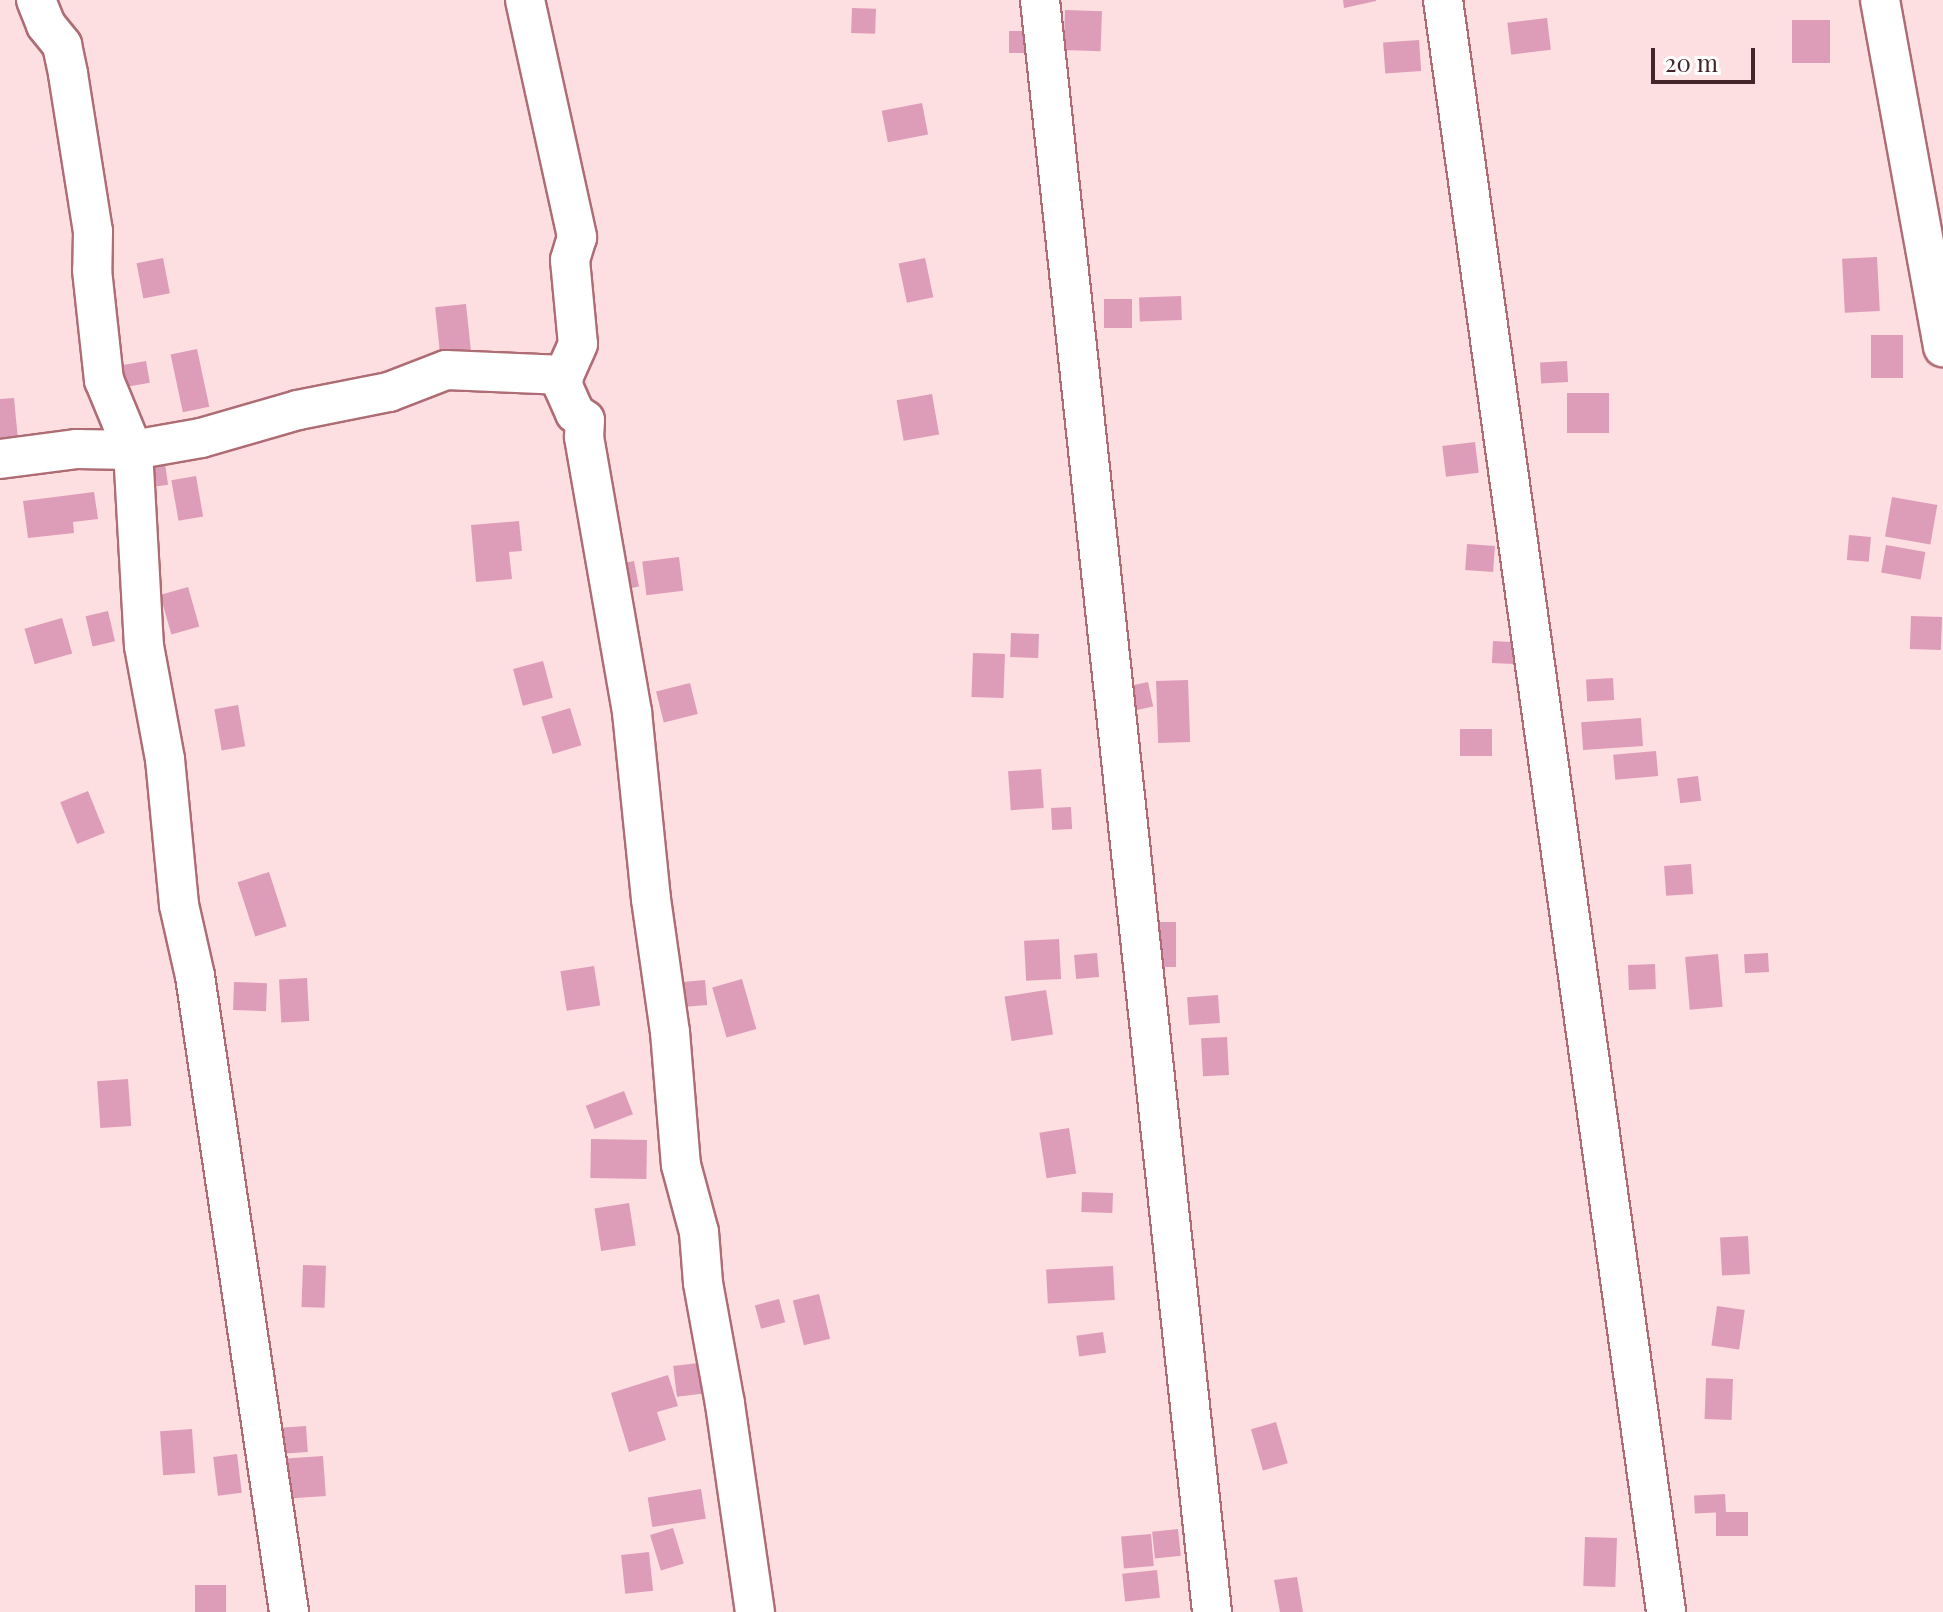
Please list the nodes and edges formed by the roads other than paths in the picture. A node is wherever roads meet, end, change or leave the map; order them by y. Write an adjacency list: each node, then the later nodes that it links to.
1 (36, 0): 8 (street)
2 (525, 0): 7 (street)
3 (1040, 0): 12 (street)
4 (1443, 0): 13 (street)
5 (1880, 0): 6 (street)
6 (1943, 347)
7 (564, 375): 8 (street); 11 (street)
8 (133, 450): 9 (street); 10 (street)
9 (0, 459)
10 (289, 1612)
11 (755, 1612)
12 (1212, 1612)
13 (1666, 1612)

